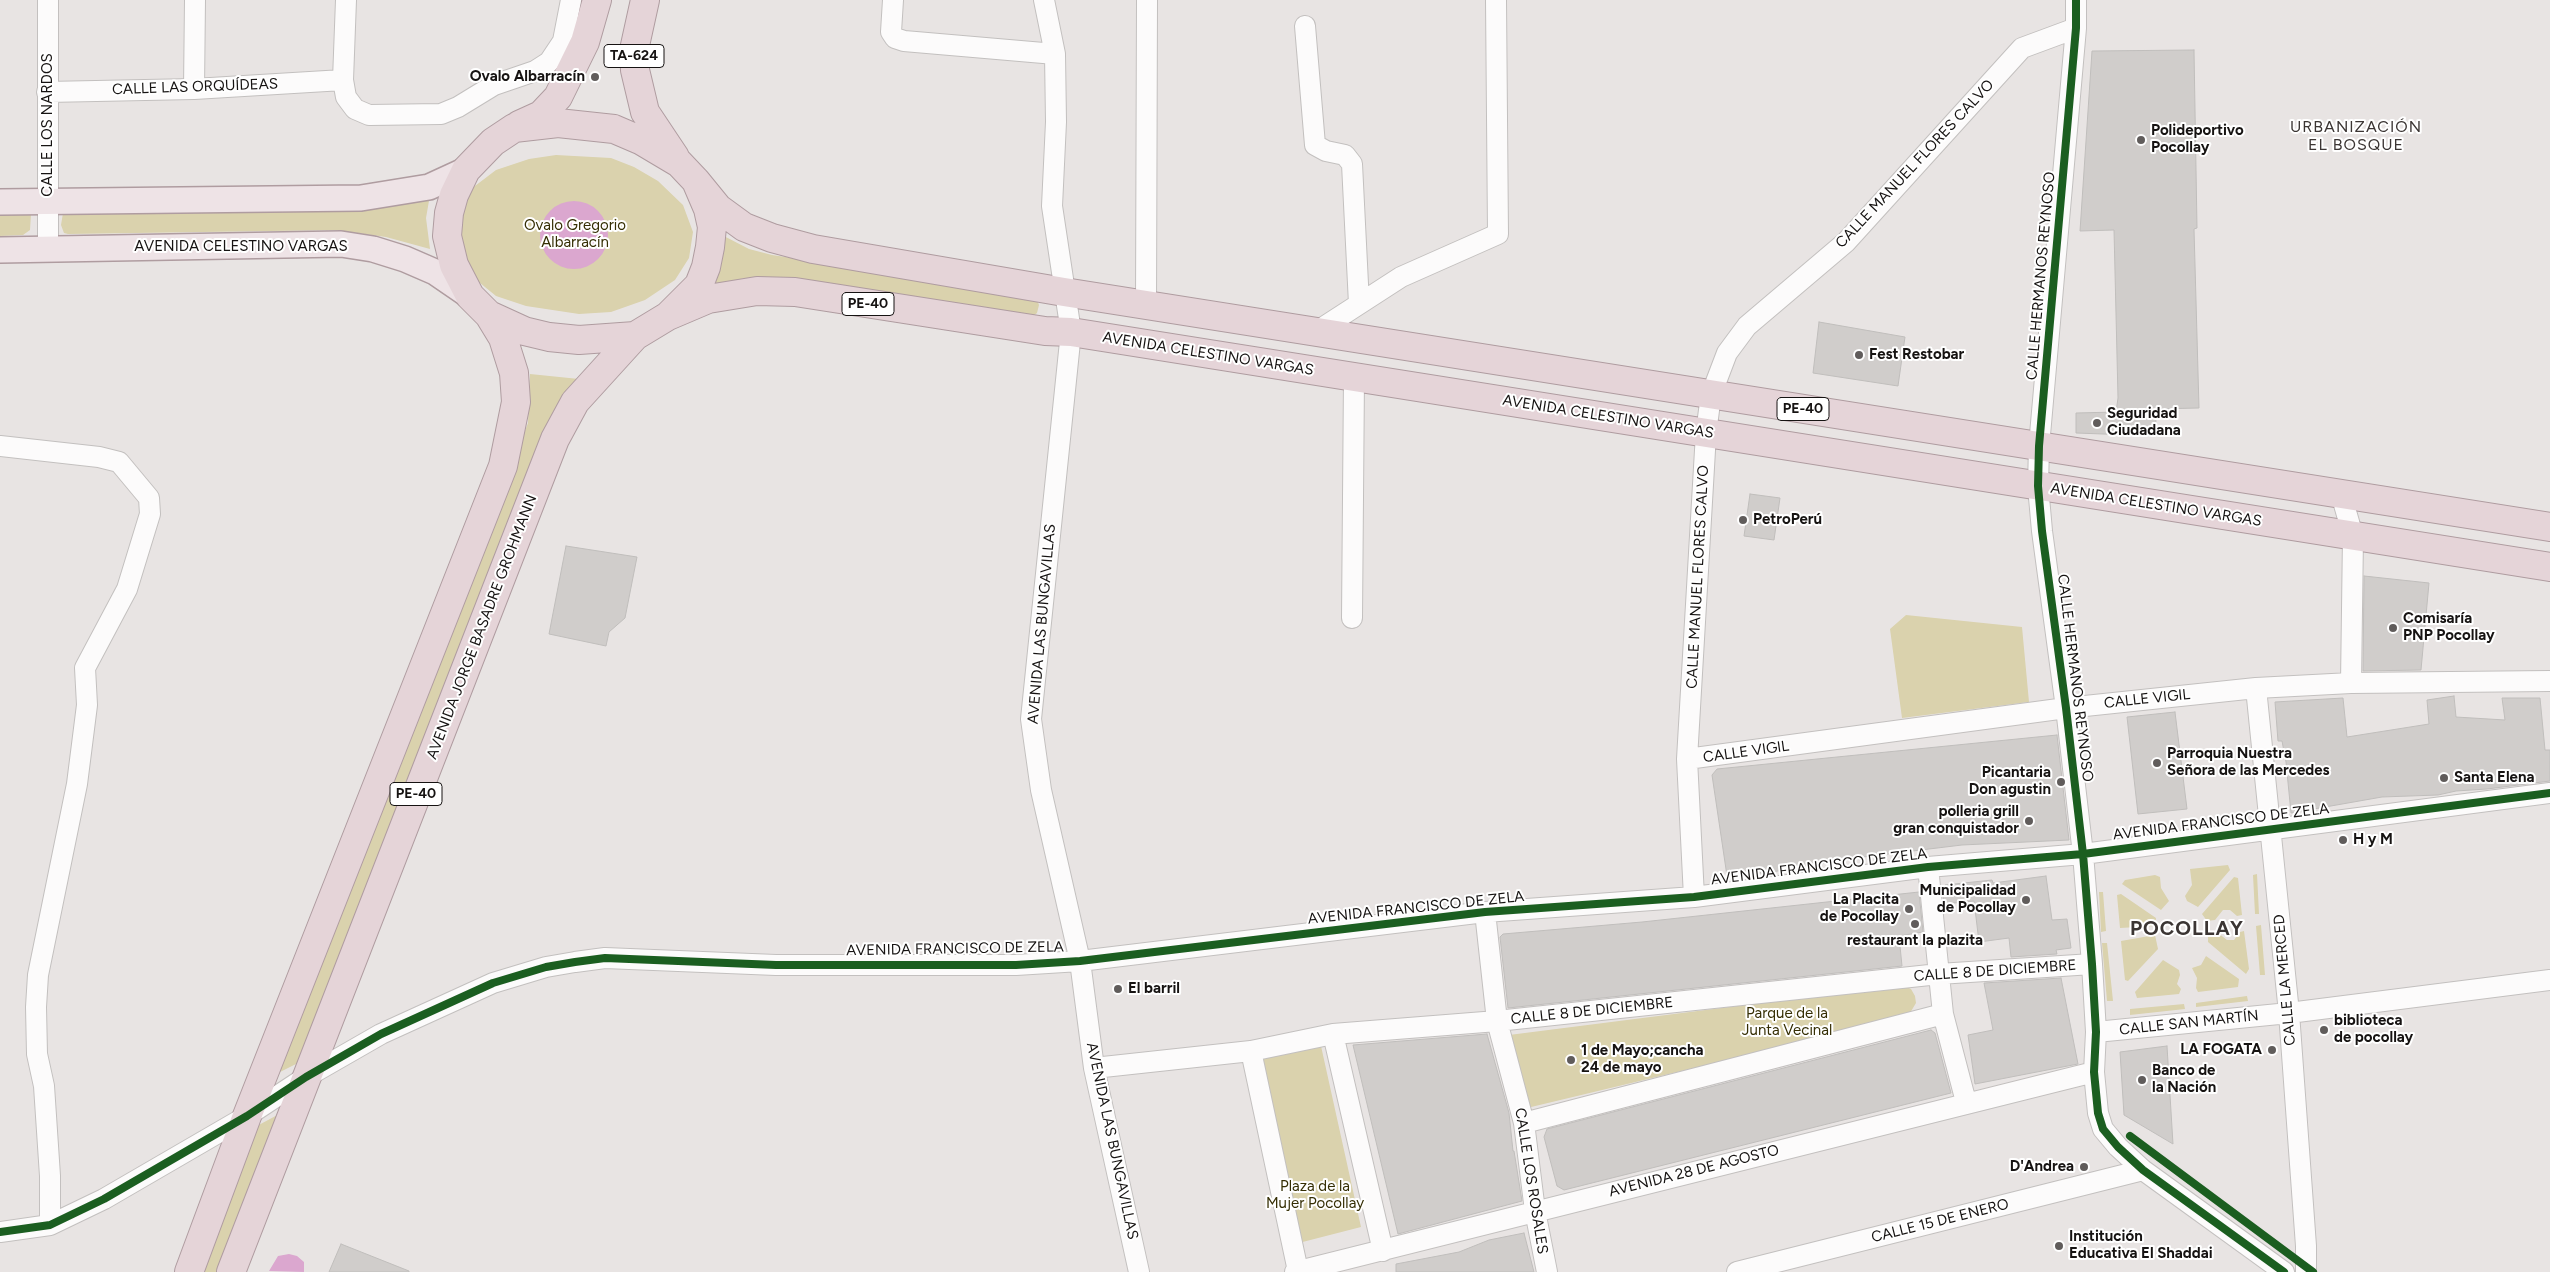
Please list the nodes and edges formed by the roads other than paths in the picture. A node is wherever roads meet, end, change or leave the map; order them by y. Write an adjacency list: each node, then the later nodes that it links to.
1 (48, 0): 17 (street, CALLE LOS NARDOS)
2 (195, 0): 16 (street)
3 (346, 0): 15 (street)
4 (571, 0): 15 (street)
5 (596, 0): 18 (highway, TA-624)
6 (645, 0): 20 (highway, TA-624)
7 (893, 0): 14 (street)
8 (1044, 0): 14 (street, AVENIDA LAS BUNGAVILLAS)
9 (1147, 0): 28 (street)
10 (1496, 0): 26 (street)
11 (2076, 0): 13 (street, CALLE HERMANOS REYNOSO)
12 (1306, 26): 26 (street)
13 (2076, 28): 36 (street, CALLE MANUEL FLORES CALVO); 39 (street, CALLE HERMANOS REYNOSO)
14 (1055, 54): 25 (street, AVENIDA LAS BUNGAVILLAS)
15 (344, 80): 16 (street, CALLE LAS ORQUÍDEAS)
16 (194, 89): 17 (street, CALLE LAS ORQUÍDEAS)
17 (47, 92): 22 (street, CALLE LOS NARDOS)
18 (514, 128): 19 (highway); 20 (highway)
19 (466, 170): 22 (main road); 27 (highway)
20 (688, 172): 25 (highway, PE-40); 29 (highway)
21 (0, 202): 22 (main road)
22 (48, 202): 23 (street, CALLE LOS NARDOS)
23 (48, 249): 24 (main road, AVENIDA CELESTINO VARGAS); 27 (main road, AVENIDA CELESTINO VARGAS)
24 (0, 250)
25 (1064, 292): 28 (highway, PE-40); 31 (street, AVENIDA LAS BUNGAVILLAS)
26 (1359, 304): 32 (street)
27 (479, 305): 33 (highway); 71 (highway, PE-40)
28 (1146, 305): 30 (highway, PE-40)
29 (668, 316): 31 (highway, AVENIDA CELESTINO VARGAS / PE-40); 33 (highway)
30 (1268, 325): 32 (highway, PE-40); 34 (highway)
31 (1071, 332): 34 (highway, AVENIDA CELESTINO VARGAS / PE-40); 57 (street, AVENIDA LAS BUNGAVILLAS)
32 (1316, 332): 36 (highway, PE-40)
33 (635, 336): 69 (highway, AVENIDA JORGE BASADRE GROHMANN / PE-40)
34 (1264, 363): 35 (highway, AVENIDA CELESTINO VARGAS / PE-40)
35 (1354, 377): 37 (highway, AVENIDA CELESTINO VARGAS / PE-40); 45 (street)
36 (1711, 394): 37 (street, CALLE MANUEL FLORES CALVO); 39 (highway, PE-40)
37 (1706, 433): 40 (highway, AVENIDA CELESTINO VARGAS / PE-40); 50 (street, CALLE MANUEL FLORES CALVO)
38 (0, 446): 75 (street)
39 (2039, 446): 40 (street, CALLE HERMANOS REYNOSO); 41 (highway, PE-40)
40 (2038, 486): 43 (highway, AVENIDA CELESTINO VARGAS / PE-40); 49 (street, CALLE HERMANOS REYNOSO)
41 (2340, 494): 42 (highway, PE-40); 43 (street)
42 (2546, 527): 44 (highway)
43 (2353, 536): 44 (highway, AVENIDA CELESTINO VARGAS / PE-40); 47 (street)
44 (2543, 566)
45 (1352, 618)
46 (2550, 681): 47 (street, CALLE VIGIL)
47 (2351, 684): 48 (street, CALLE VIGIL)
48 (2256, 688): 49 (street, CALLE VIGIL); 52 (street, CALLE LA MERCED)
49 (2066, 708): 50 (street, CALLE VIGIL); 53 (street, CALLE HERMANOS REYNOSO)
50 (1687, 759): 55 (street, CALLE MANUEL FLORES CALVO)
51 (2550, 793): 52 (street, AVENIDA FRANCISCO DE ZELA)
52 (2270, 830): 53 (street, AVENIDA FRANCISCO DE ZELA); 61 (street, CALLE LA MERCED)
53 (2083, 854): 54 (street, AVENIDA FRANCISCO DE ZELA); 58 (street, CALLE HERMANOS REYNOSO)
54 (1928, 867): 55 (street, AVENIDA FRANCISCO DE ZELA); 59 (street)
55 (1694, 897): 56 (street, AVENIDA FRANCISCO DE ZELA)
56 (1485, 912): 57 (street, AVENIDA FRANCISCO DE ZELA); 63 (street, CALLE LOS ROSALES)
57 (1080, 961): 67 (street, AVENIDA LAS BUNGAVILLAS); 69 (street, AVENIDA FRANCISCO DE ZELA)
58 (2092, 964): 59 (street, CALLE 8 DE DICIEMBRE); 64 (street, CALLE HERMANOS REYNOSO)
59 (1939, 974): 62 (street); 63 (street, CALLE 8 DE DICIEMBRE)
60 (2550, 980): 61 (street, CALLE SAN MARTÍN)
61 (2289, 1013): 64 (street, CALLE SAN MARTÍN); 85 (street, CALLE LA MERCED)
62 (1943, 1014): 70 (street); 72 (street)
63 (1497, 1021): 65 (street, CALLE 8 DE DICIEMBRE); 72 (street, CALLE LOS ROSALES)
64 (2096, 1032): 68 (street, CALLE HERMANOS REYNOSO)
65 (1333, 1034): 66 (street, CALLE 8 DE DICIEMBRE); 77 (street)
66 (1251, 1050): 67 (street, CALLE 8 DE DICIEMBRE); 81 (street)
67 (1094, 1068): 80 (street, AVENIDA LAS BUNGAVILLAS)
68 (2094, 1072): 70 (street, AVENIDA 28 DE AGOSTO); 73 (street, CALLE HERMANOS REYNOSO)
69 (306, 1077): 71 (street, AVENIDA FRANCISCO DE ZELA); 79 (highway, AVENIDA JORGE BASADRE GROHMANN / PE-40)
70 (1966, 1102): 74 (street, AVENIDA 28 DE AGOSTO)
71 (247, 1116): 75 (street, AVENIDA FRANCISCO DE ZELA); 78 (highway, PE-40)
72 (1524, 1123): 74 (street, CALLE LOS ROSALES)
73 (2143, 1170): 83 (street, CALLE 15 DE ENERO); 84 (street, CALLE HERMANOS REYNOSO)
74 (1535, 1211): 77 (street, AVENIDA 28 DE AGOSTO); 82 (street, CALLE LOS ROSALES)
75 (50, 1224): 76 (street, AVENIDA FRANCISCO DE ZELA)
76 (0, 1232)
77 (1383, 1251): 81 (street, AVENIDA 28 DE AGOSTO)
78 (189, 1272)
79 (231, 1272)
80 (1139, 1272)
81 (1296, 1272)
82 (1547, 1272)
83 (1737, 1272)
84 (2284, 1272)
85 (2306, 1272)

